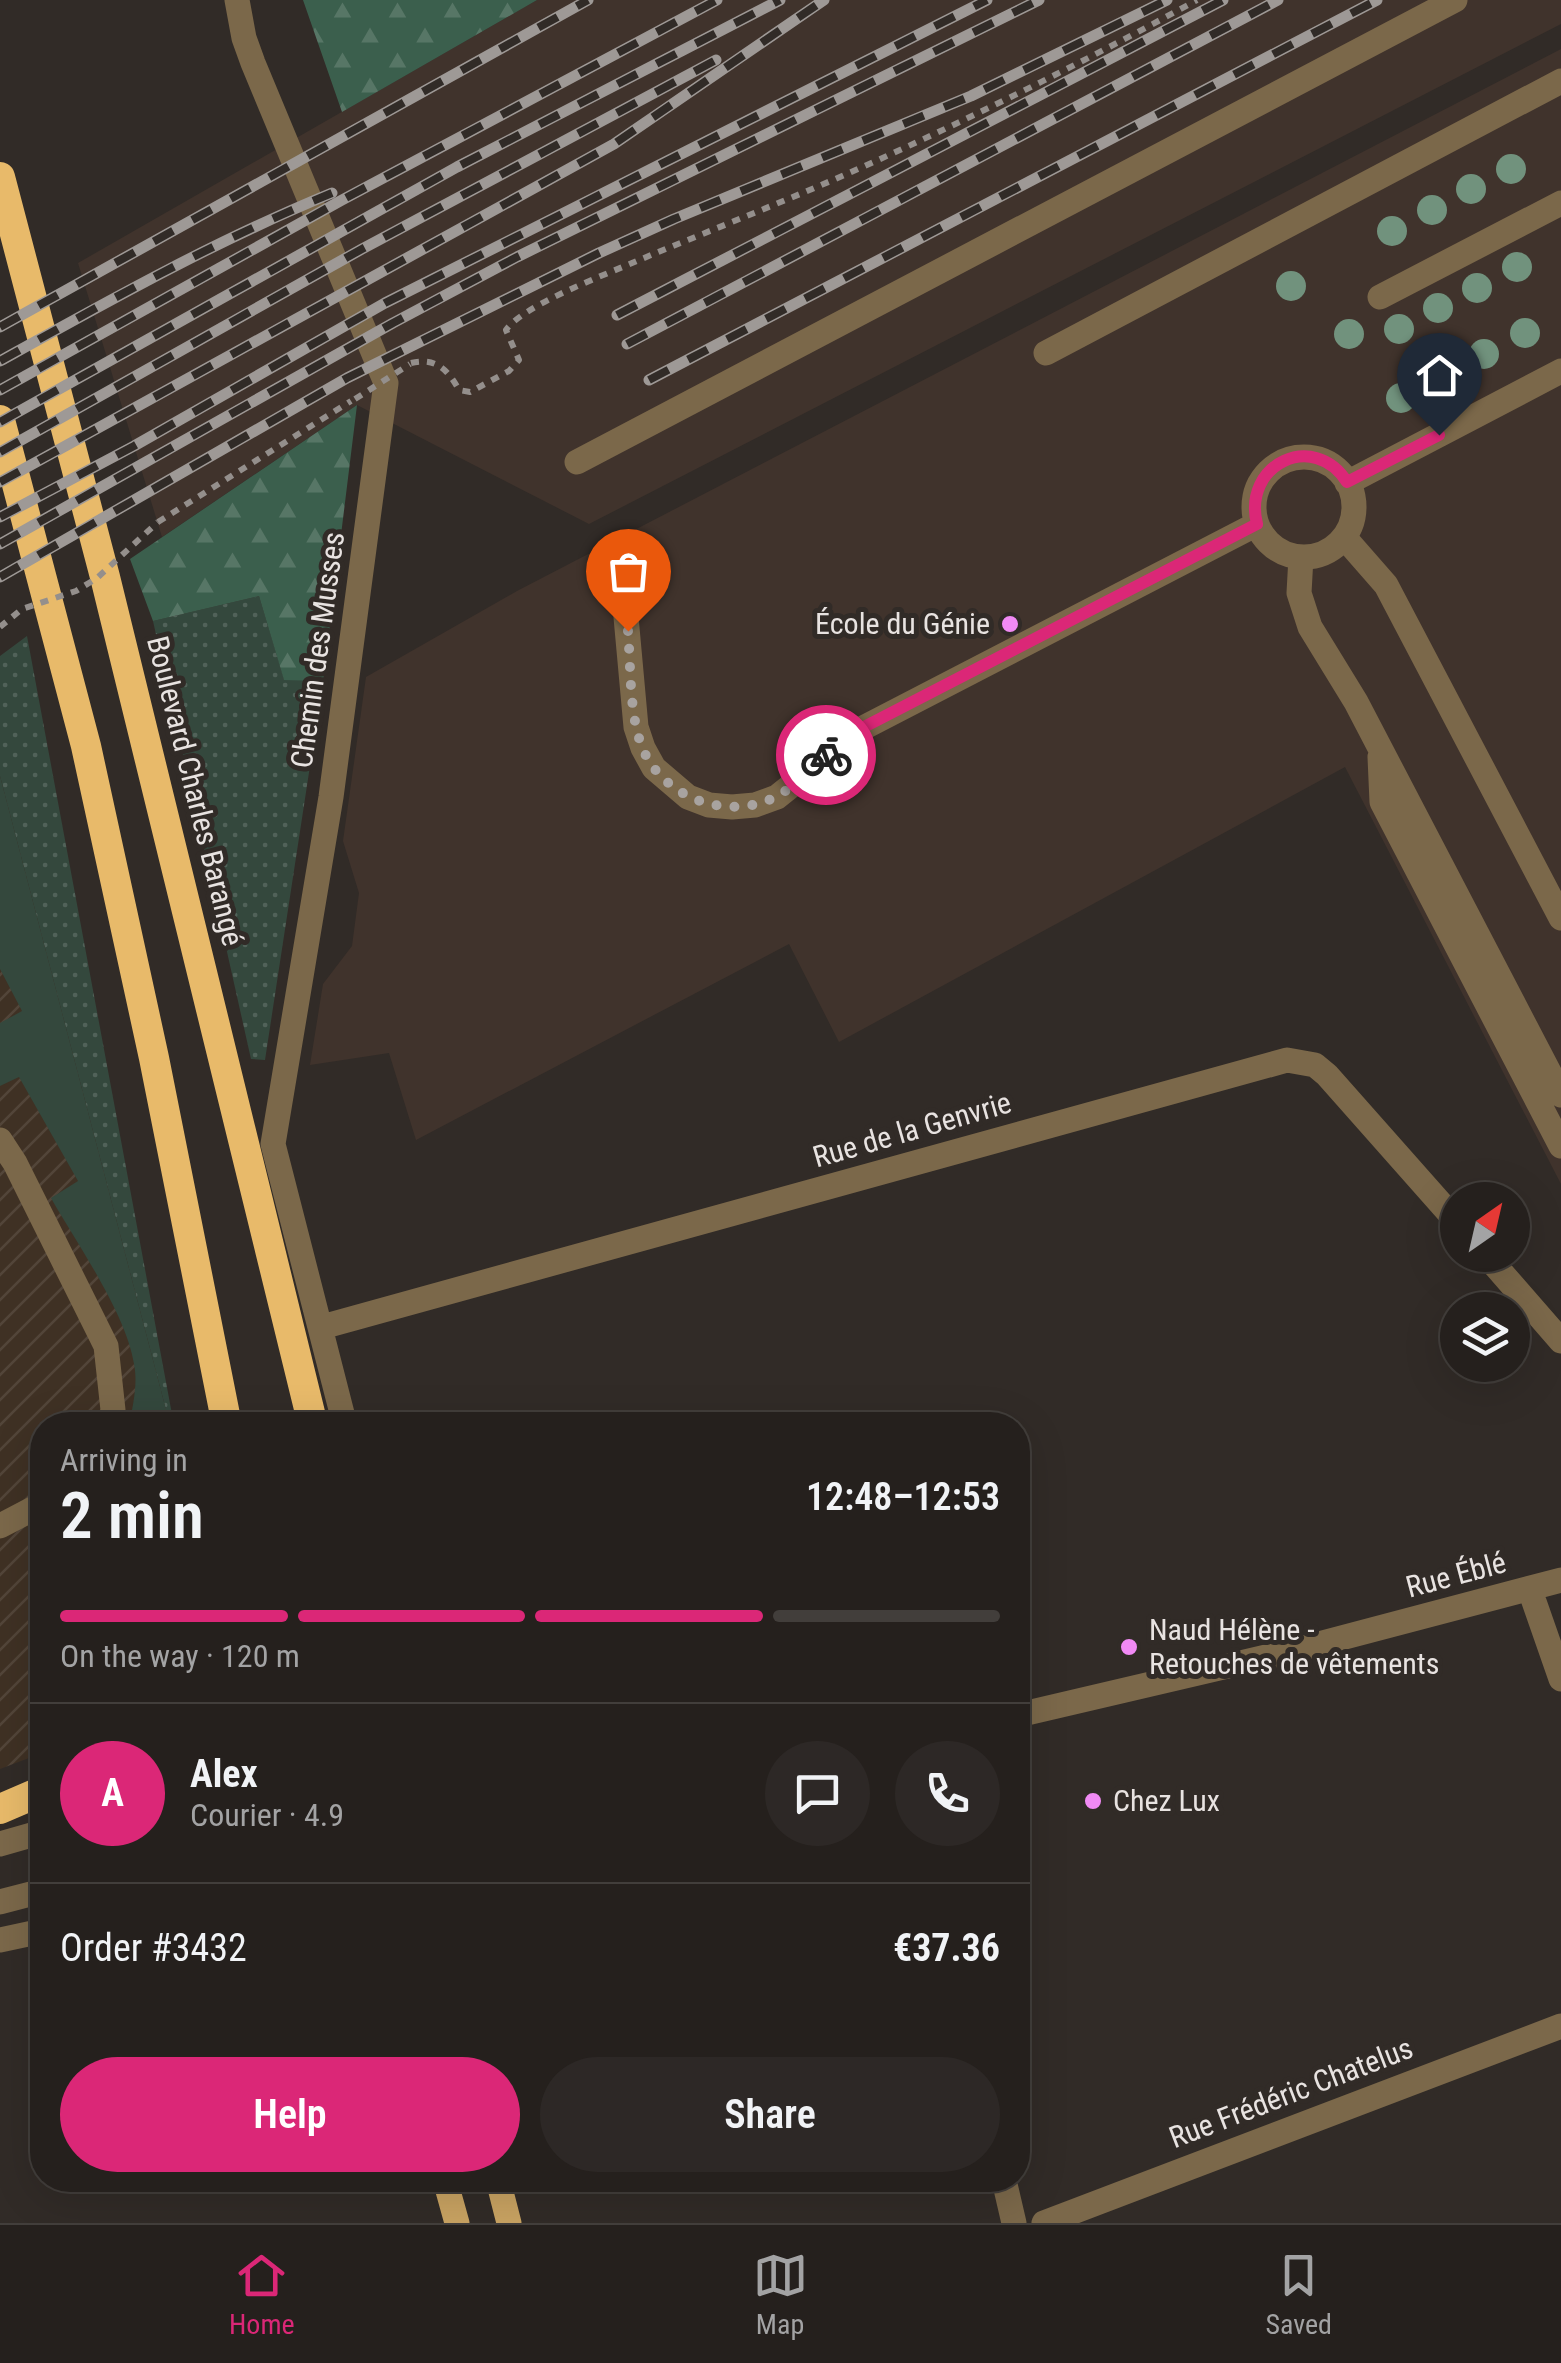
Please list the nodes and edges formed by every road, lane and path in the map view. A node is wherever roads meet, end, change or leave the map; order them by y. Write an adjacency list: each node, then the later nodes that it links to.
1 (238, 0): 25 (street, Chemin des Musses)
2 (1198, 0): 17 (path, bridge)
3 (1455, 0): 11 (street)
4 (1561, 81): 8 (street)
5 (0, 177): 29 (highway, Boulevard Charles Barangé)
6 (1561, 202): 7 (street)
7 (1380, 298)
8 (1046, 353)
9 (1561, 371): 12 (street)
10 (0, 420): 28 (highway)
11 (576, 462)
12 (1347, 482): 13 (street); 14 (street)
13 (1257, 524): 15 (street); 16 (street)
14 (1344, 537): 15 (street); 19 (street)
15 (1301, 557): 18 (street)
16 (624, 595)
17 (0, 628)
18 (1379, 747): 20 (street); 22 (street)
19 (1561, 918)
20 (1561, 1095)
21 (0, 1140): 27 (street)
22 (1561, 1146)
23 (1440, 1201): 25 (street, Rue de la Genvrie)
24 (1501, 1272): 26 (street)
25 (322, 1327): 30 (street)
26 (1561, 1342)
27 (112, 1412)
28 (224, 1412)
29 (310, 1412)
30 (342, 1412)
31 (30, 1510): 32 (street)
32 (0, 1526)
33 (1561, 1580): 34 (street, Rue Éblé)
34 (1530, 1590): 35 (street); 36 (street, Rue Éblé)
35 (1561, 1679)
36 (1030, 1712)
37 (30, 1796): 38 (highway)
38 (0, 1810)
39 (30, 1835): 40 (street)
40 (0, 1844)
41 (30, 1895): 42 (street)
42 (0, 1902)
43 (30, 1934): 44 (street)
44 (0, 1940)
45 (1561, 2026): 52 (street, Rue Frédéric Chatelus)
46 (448, 2192): 49 (main road)
47 (501, 2192): 50 (main road)
48 (1007, 2192): 51 (street)
49 (457, 2223)
50 (508, 2223)
51 (1014, 2223)
52 (1044, 2223)

